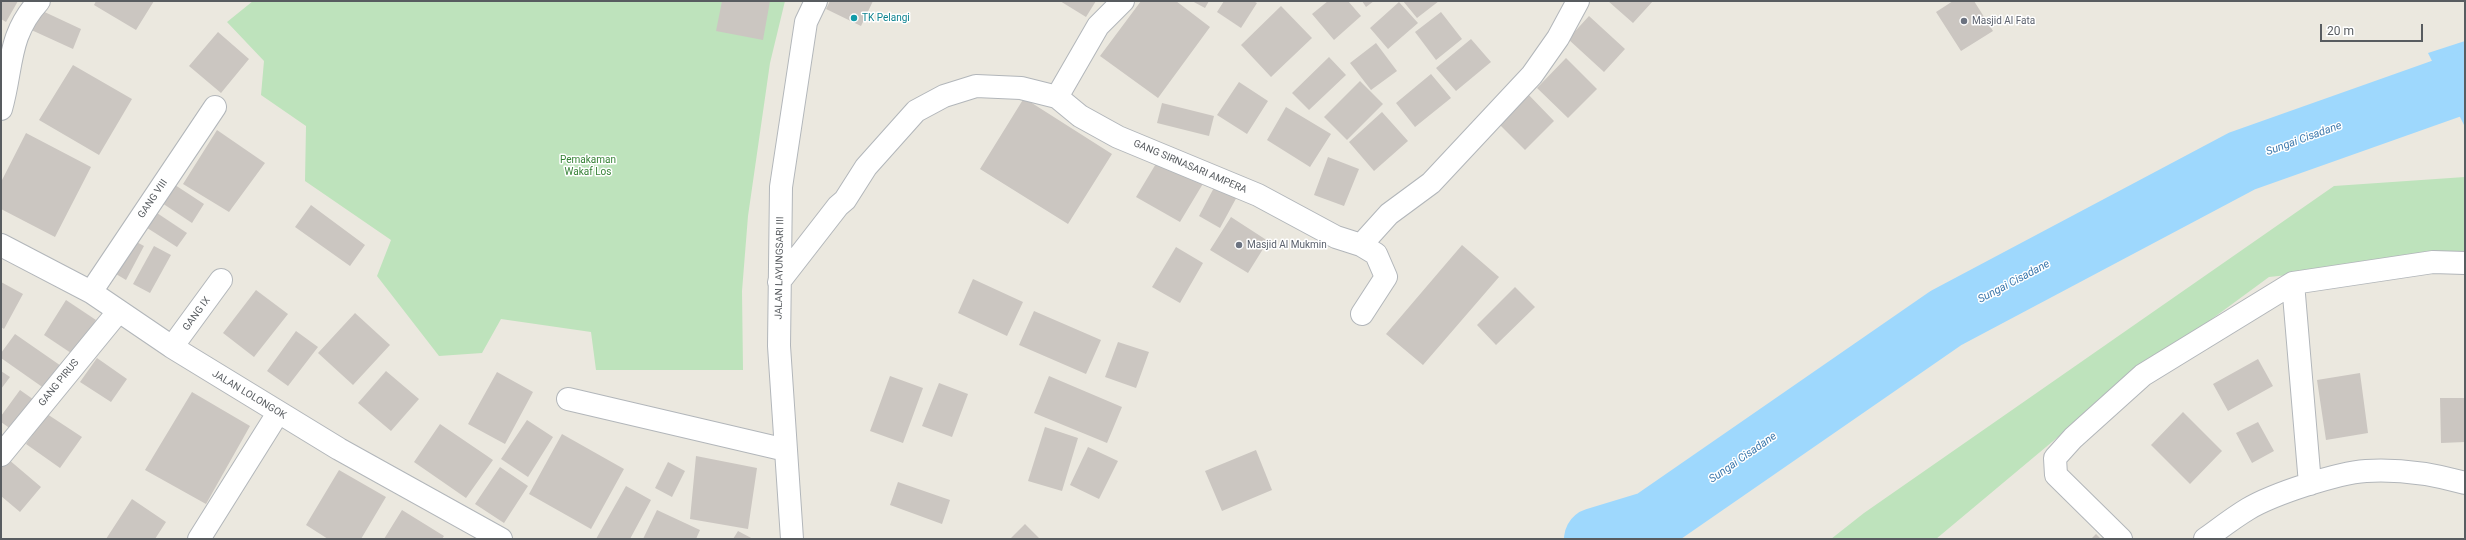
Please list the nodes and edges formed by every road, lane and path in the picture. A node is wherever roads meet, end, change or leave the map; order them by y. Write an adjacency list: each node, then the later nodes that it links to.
1 (39, 1): 7 (street)
2 (816, 1): 12 (street, JALAN LAYUNGSARI III)
3 (1123, 1): 5 (street)
4 (1578, 1): 9 (street)
5 (1056, 97): 9 (street, GANG SIRNASARI AMPERA); 12 (street, GANG SIRNASARI AMPERA)
6 (215, 107): 14 (street, GANG VIII)
7 (1, 109)
8 (1, 245): 14 (street, JALAN LOLONGOK)
9 (1361, 245): 16 (street, GANG SIRNASARI AMPERA)
10 (2465, 263): 13 (street)
11 (221, 280): 17 (street, GANG IX)
12 (779, 282): 20 (street, JALAN LAYUNGSARI III)
13 (2293, 283): 23 (street); 27 (street)
14 (91, 292): 15 (street, JALAN LOLONGOK)
15 (118, 312): 17 (street, JALAN LOLONGOK); 21 (street, GANG PIRUS)
16 (1362, 314)
17 (172, 347): 19 (street, JALAN LOLONGOK)
18 (568, 399): 20 (street)
19 (278, 412): 24 (street); 25 (street, JALAN LOLONGOK)
20 (786, 450): 26 (street, JALAN LAYUNGSARI III)
21 (1, 455)
22 (2465, 483): 23 (street)
23 (2310, 484): 28 (street)
24 (199, 539)
25 (501, 539)
26 (792, 539)
27 (2121, 539)
28 (2205, 539)

